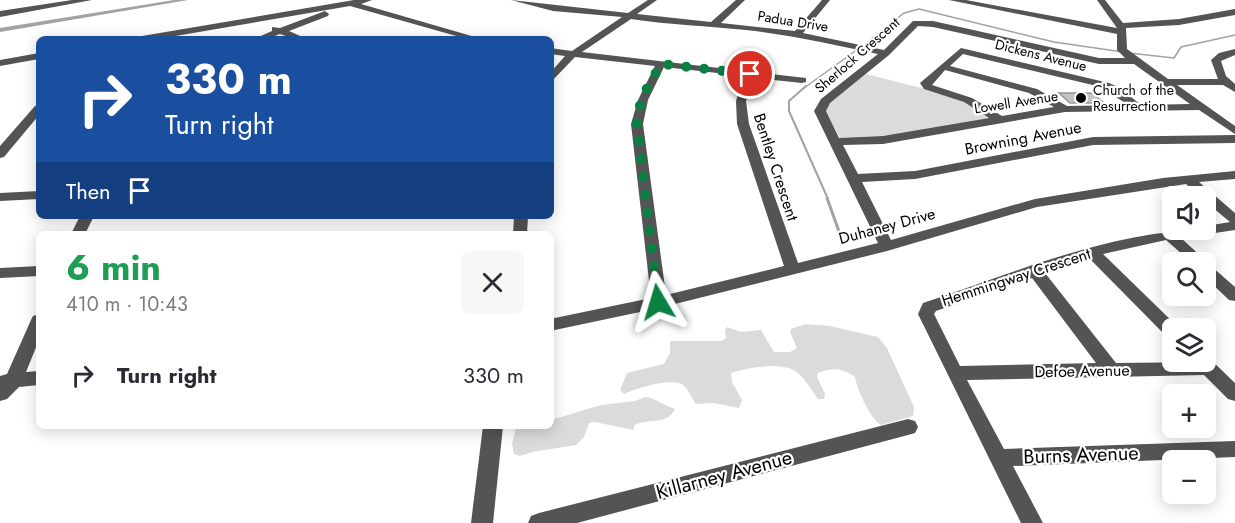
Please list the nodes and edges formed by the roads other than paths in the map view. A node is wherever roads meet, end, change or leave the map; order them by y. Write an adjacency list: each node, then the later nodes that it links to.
1 (88, 0): 13 (street)
2 (368, 0): 10 (street)
3 (515, 0): 11 (street, Padua Drive)
4 (566, 0): 11 (street)
5 (653, 0): 14 (street)
6 (741, 0): 16 (street)
7 (826, 0): 20 (street)
8 (953, 0): 17 (street)
9 (1101, 0): 17 (street)
10 (353, 4): 15 (street); 18 (street); 25 (street)
11 (553, 8): 14 (street, Padua Drive)
12 (1235, 12): 17 (street)
13 (0, 14)
14 (631, 16): 16 (street, Padua Drive); 27 (street)
15 (253, 19): 18 (street); 19 (street)
16 (714, 24): 20 (street, Padua Drive)
17 (1121, 29): 30 (street)
18 (278, 30): 23 (street); 24 (street)
19 (171, 34): 21 (street); 22 (street)
20 (797, 34): 28 (street, Padua Drive)
21 (159, 36)
22 (167, 36)
23 (265, 36)
24 (294, 36)
25 (466, 36)
26 (554, 51): 27 (street)
27 (575, 53): 32 (street); 36 (street)
28 (886, 53): 30 (street, Sherlock Crescent); 48 (street, Sherlock Crescent)
29 (1234, 53): 39 (street)
30 (1127, 55): 38 (street)
31 (36, 57): 33 (street)
32 (666, 62): 35 (street); 69 (street)
33 (0, 63)
34 (944, 67): 42 (street, Dickens Avenue); 43 (street); 45 (street)
35 (750, 74): 37 (street); 63 (street, Bentley Crescent)
36 (554, 76)
37 (802, 80)
38 (1165, 82): 39 (street); 41 (street)
39 (1223, 82): 40 (street)
40 (1235, 89)
41 (1202, 107): 42 (street, Lowell Avenue); 46 (street)
42 (1139, 108): 43 (street, Lowell Avenue)
43 (1065, 109): 45 (street, Lowell Avenue)
44 (36, 112): 49 (street)
45 (998, 119): 48 (street, Lowell Avenue)
46 (1235, 131)
47 (1235, 139): 51 (street, Browning Avenue)
48 (837, 142): 51 (street, Sherlock Crescent)
49 (0, 154)
50 (1235, 175): 52 (street, Duhaney Drive)
51 (853, 178): 60 (street, Sherlock Crescent)
52 (1189, 180): 55 (street); 60 (street, Duhaney Drive)
53 (36, 195): 54 (street)
54 (0, 197)
55 (1235, 220)
56 (1235, 226): 57 (street, Hemmingway Crescent)
57 (1216, 229)
58 (1162, 237): 61 (street, Hemmingway Crescent)
59 (1175, 240): 62 (street)
60 (888, 246): 63 (street, Duhaney Drive)
61 (1092, 252): 64 (street, Hemmingway Crescent); 70 (street)
62 (1188, 252)
63 (793, 269): 69 (street, Duhaney Drive)
64 (1034, 270): 74 (street); 76 (street, Hemmingway Crescent)
65 (36, 271): 66 (street)
66 (0, 273)
67 (1216, 278): 68 (street)
68 (1235, 296)
69 (658, 302): 71 (street, Duhaney Drive)
70 (1162, 322)
71 (554, 324)
72 (36, 326): 78 (street)
73 (1162, 367): 74 (street, Defoe Avenue)
74 (1110, 370): 76 (street, Defoe Avenue)
75 (1212, 372): 80 (street)
76 (955, 373): 84 (street, Hemmingway Crescent)
77 (36, 378): 78 (street)
78 (7, 381): 79 (street)
79 (0, 394)
80 (1235, 394)
81 (908, 427): 86 (street, Killarney Avenue)
82 (493, 429): 85 (street)
83 (1235, 449): 84 (street, Burns Avenue)
84 (998, 458): 87 (street, Hemmingway Crescent)
85 (482, 523)
86 (539, 523)
87 (1032, 523)

